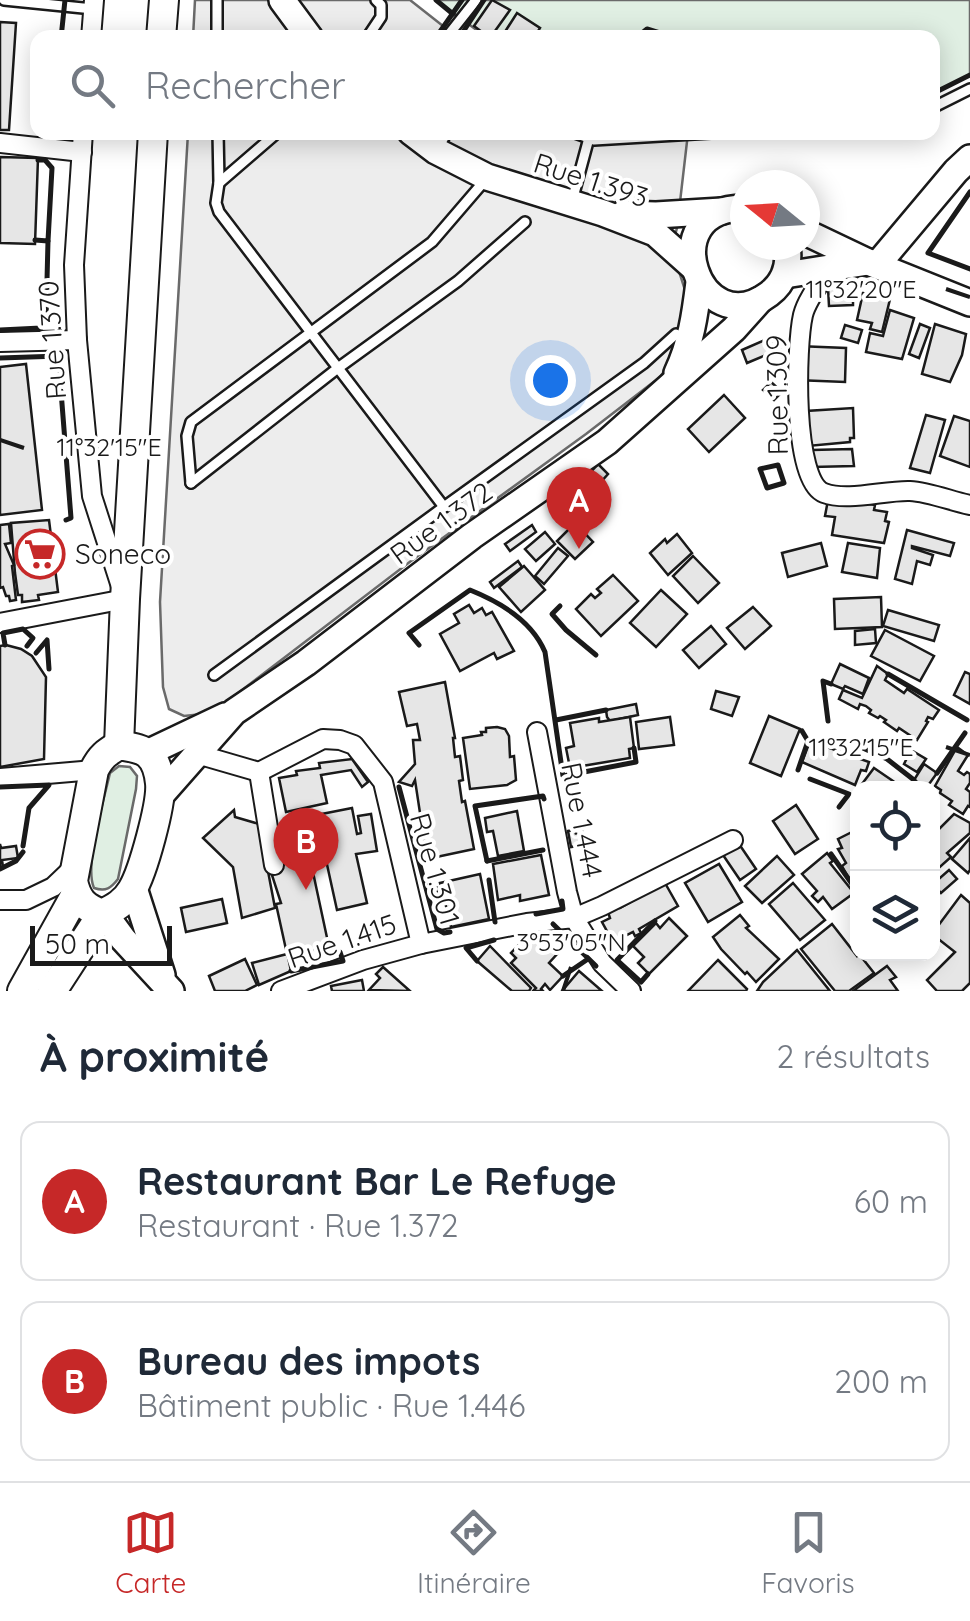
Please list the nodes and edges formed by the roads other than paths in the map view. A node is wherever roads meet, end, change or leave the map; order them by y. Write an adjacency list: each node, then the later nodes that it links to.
1 (4, 0): 7 (lane)
2 (164, 0): 9 (main road)
3 (217, 0): 10 (lane)
4 (282, 0): 11 (main road)
5 (376, 0): 12 (lane)
6 (476, 0): 13 (lane)
7 (94, 4): 8 (street)
8 (92, 30)
9 (162, 30)
10 (217, 30)
11 (304, 30)
12 (373, 30)
13 (452, 30)
14 (970, 89): 15 (lane)
15 (940, 104)
16 (154, 140): 47 (main road)
17 (218, 140): 25 (lane)
18 (269, 140): 25 (lane)
19 (588, 140): 26 (lane)
20 (82, 142): 22 (street); 41 (street, Rue 1.370)
21 (441, 142): 24 (main road, Rue 1.393)
22 (0, 143)
23 (970, 158): 33 (main road)
24 (487, 177): 26 (main road, Rue 1.393); 39 (lane)
25 (219, 183): 39 (lane)
26 (571, 204): 29 (main road, Rue 1.393)
27 (730, 209): 29 (main road)
28 (730, 211): 35 (main road)
29 (602, 213): 35 (main road, Rue 1.393)
30 (525, 222): 43 (lane)
31 (820, 239): 33 (main road)
32 (788, 260): 36 (main road)
33 (872, 263): 34 (main road); 38 (main road)
34 (830, 268): 36 (main road); 45 (street, Rue 1.309)
35 (696, 274): 37 (main road, Rue 1.393); 44 (main road)
36 (785, 275): 37 (main road, Rue 1.372)
37 (760, 300): 44 (main road, Rue 1.372)
38 (970, 303)
39 (312, 332): 43 (lane); 43 (lane)
40 (676, 334): 46 (lane)
41 (77, 340): 42 (street); 47 (street, Rue 1.370)
42 (0, 342)
43 (338, 368): 46 (lane)
44 (671, 385): 50 (main road, Rue 1.372)
45 (970, 506)
46 (444, 507): 49 (lane)
47 (125, 599): 48 (street); 52 (main road)
48 (0, 623)
49 (214, 674)
50 (234, 712): 53 (main road); 54 (main road, Rue 1.372)
51 (537, 732): 65 (street, Rue 1.444)
52 (118, 746): 53 (main road); 55 (main road)
53 (147, 753): 58 (main road)
54 (197, 754): 56 (street); 58 (main road, Rue 1.372)
55 (94, 770): 57 (street); 61 (main road)
56 (260, 772): 60 (street); 66 (street, Rue 1.301)
57 (0, 778)
58 (160, 796): 62 (main road)
59 (732, 840): 65 (street, Rue 1.301)
60 (274, 865)
61 (76, 880): 63 (street); 64 (main road); 68 (main road)
62 (134, 888): 64 (main road); 67 (main road)
63 (0, 900)
64 (103, 913): 67 (main road); 69 (main road)
65 (574, 918): 66 (street, Rue 1.301); 71 (street)
66 (422, 944): 70 (street, Rue 1.415)
67 (167, 989)
68 (22, 991)
69 (52, 991)
70 (281, 991)
71 (632, 991)

